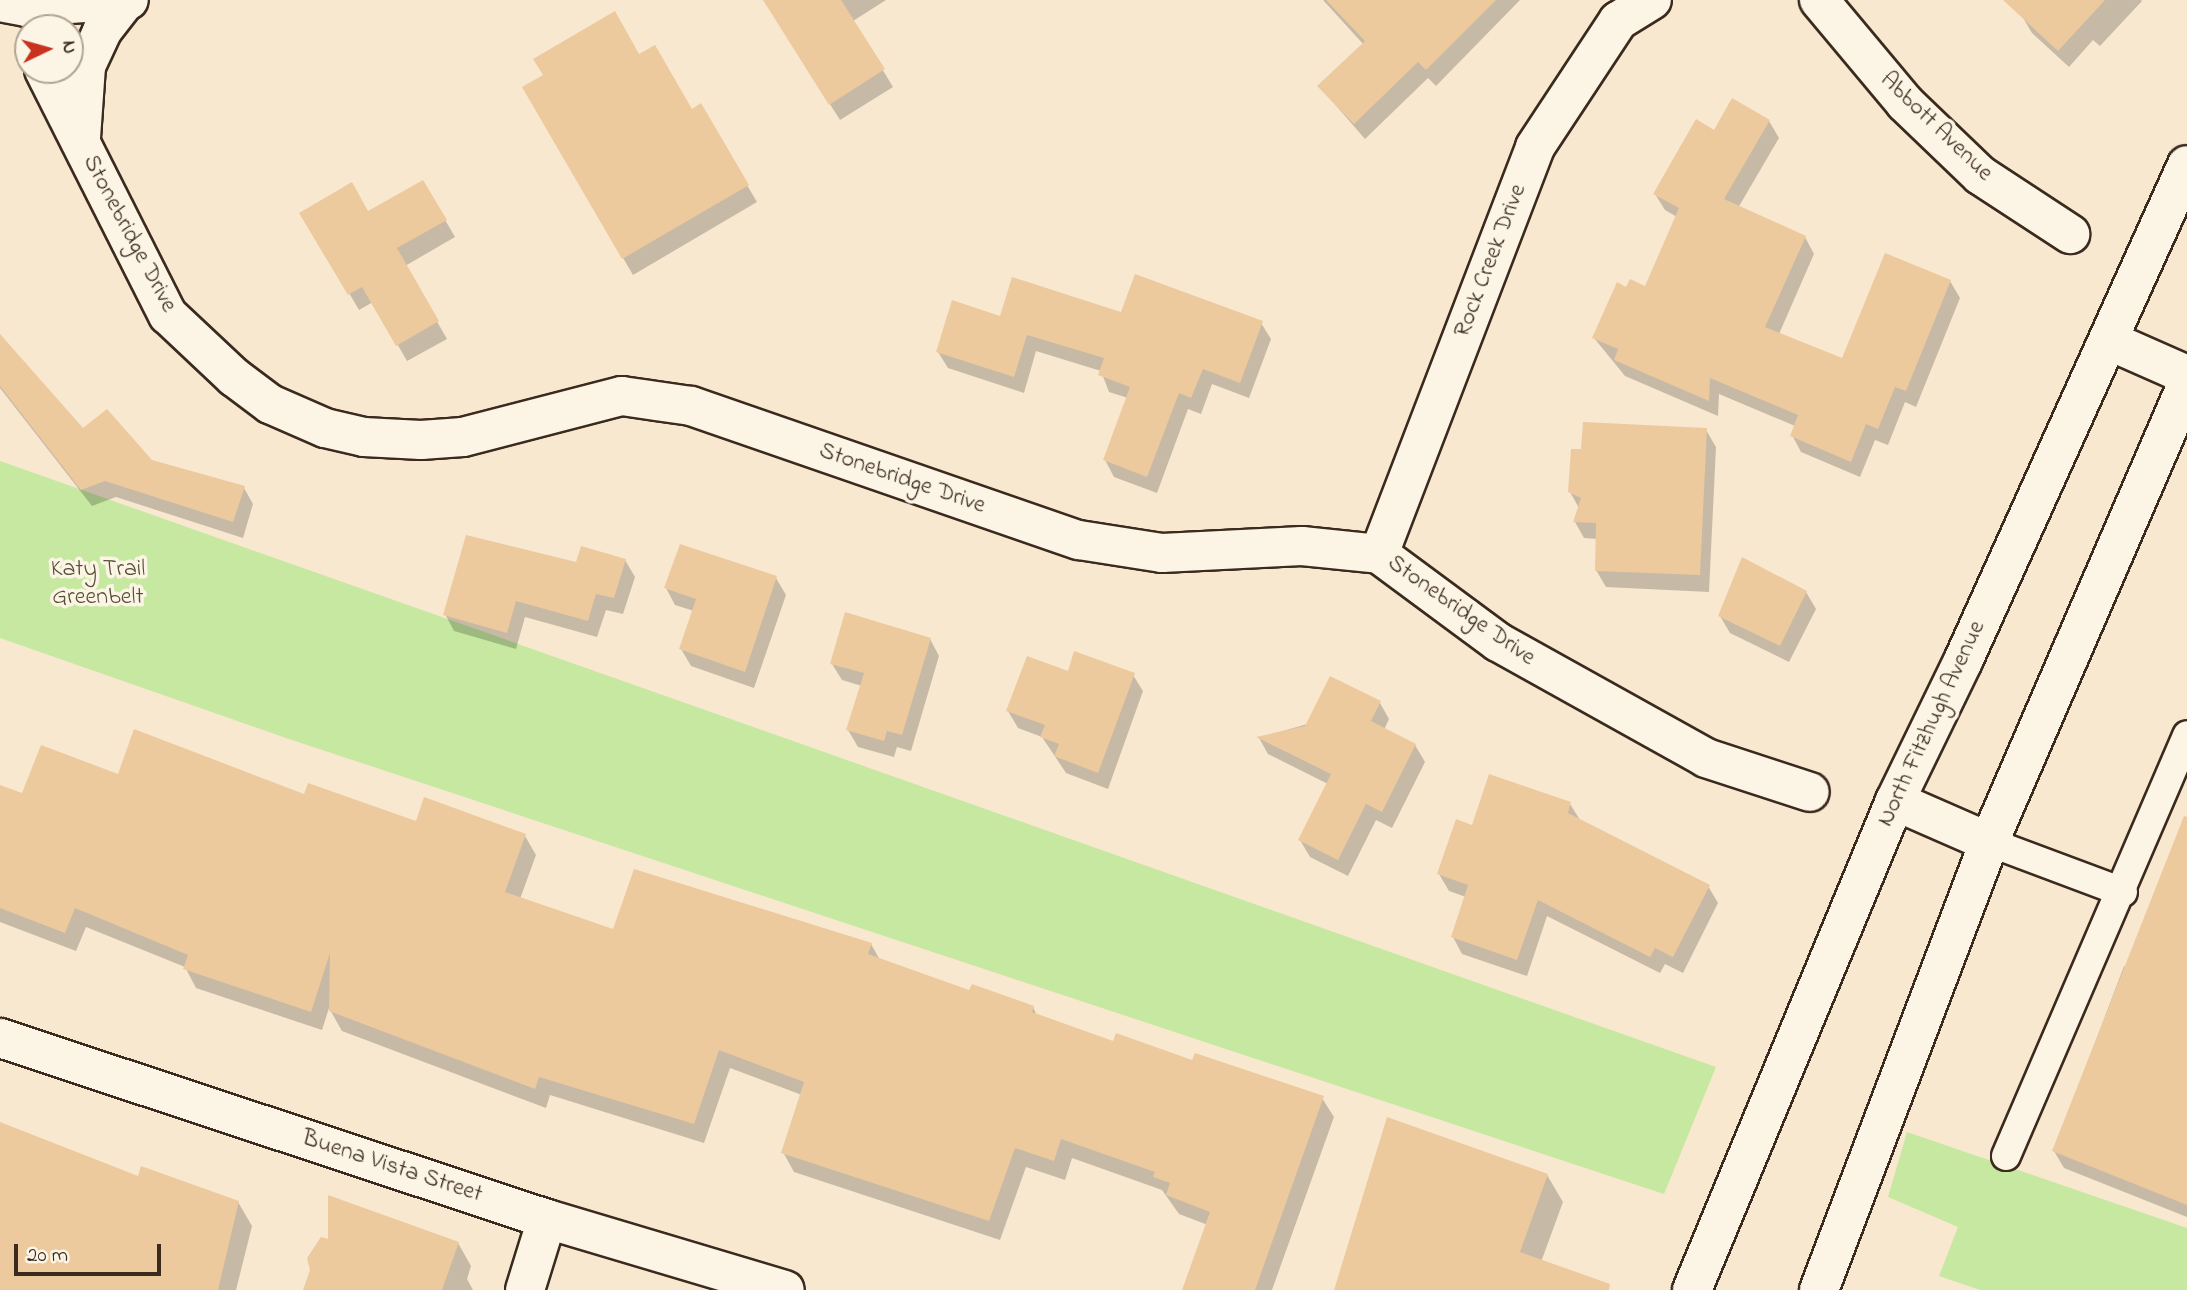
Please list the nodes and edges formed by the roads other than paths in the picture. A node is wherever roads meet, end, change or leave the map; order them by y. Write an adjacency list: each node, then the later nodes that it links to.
1 (1652, 0): 12 (street, Rock Creek Drive)
2 (1819, 0): 8 (street, Abbott Avenue)
3 (127, 1): 4 (street); 6 (street, Stonebridge Drive)
4 (6, 3)
5 (51, 84): 6 (street, Stonebridge Drive)
6 (81, 144): 12 (street, Stonebridge Drive)
7 (2187, 165): 9 (street, North Fitzhugh Avenue)
8 (2070, 234)
9 (2110, 341): 10 (street); 15 (street, North Fitzhugh Avenue)
10 (2187, 375)
11 (2187, 385): 16 (street)
12 (1379, 554): 14 (street, Stonebridge Drive)
13 (2187, 734): 17 (lane)
14 (1810, 792)
15 (1895, 801): 16 (street); 23 (street, North Fitzhugh Avenue)
16 (1989, 842): 17 (lane); 24 (street)
17 (2123, 892): 19 (lane)
18 (0, 1038): 20 (street, Buena Vista Street)
19 (2006, 1156)
20 (547, 1219): 21 (street); 22 (street, Buena Vista Street)
21 (525, 1290)
22 (785, 1290)
23 (1692, 1290)
24 (1819, 1290)

